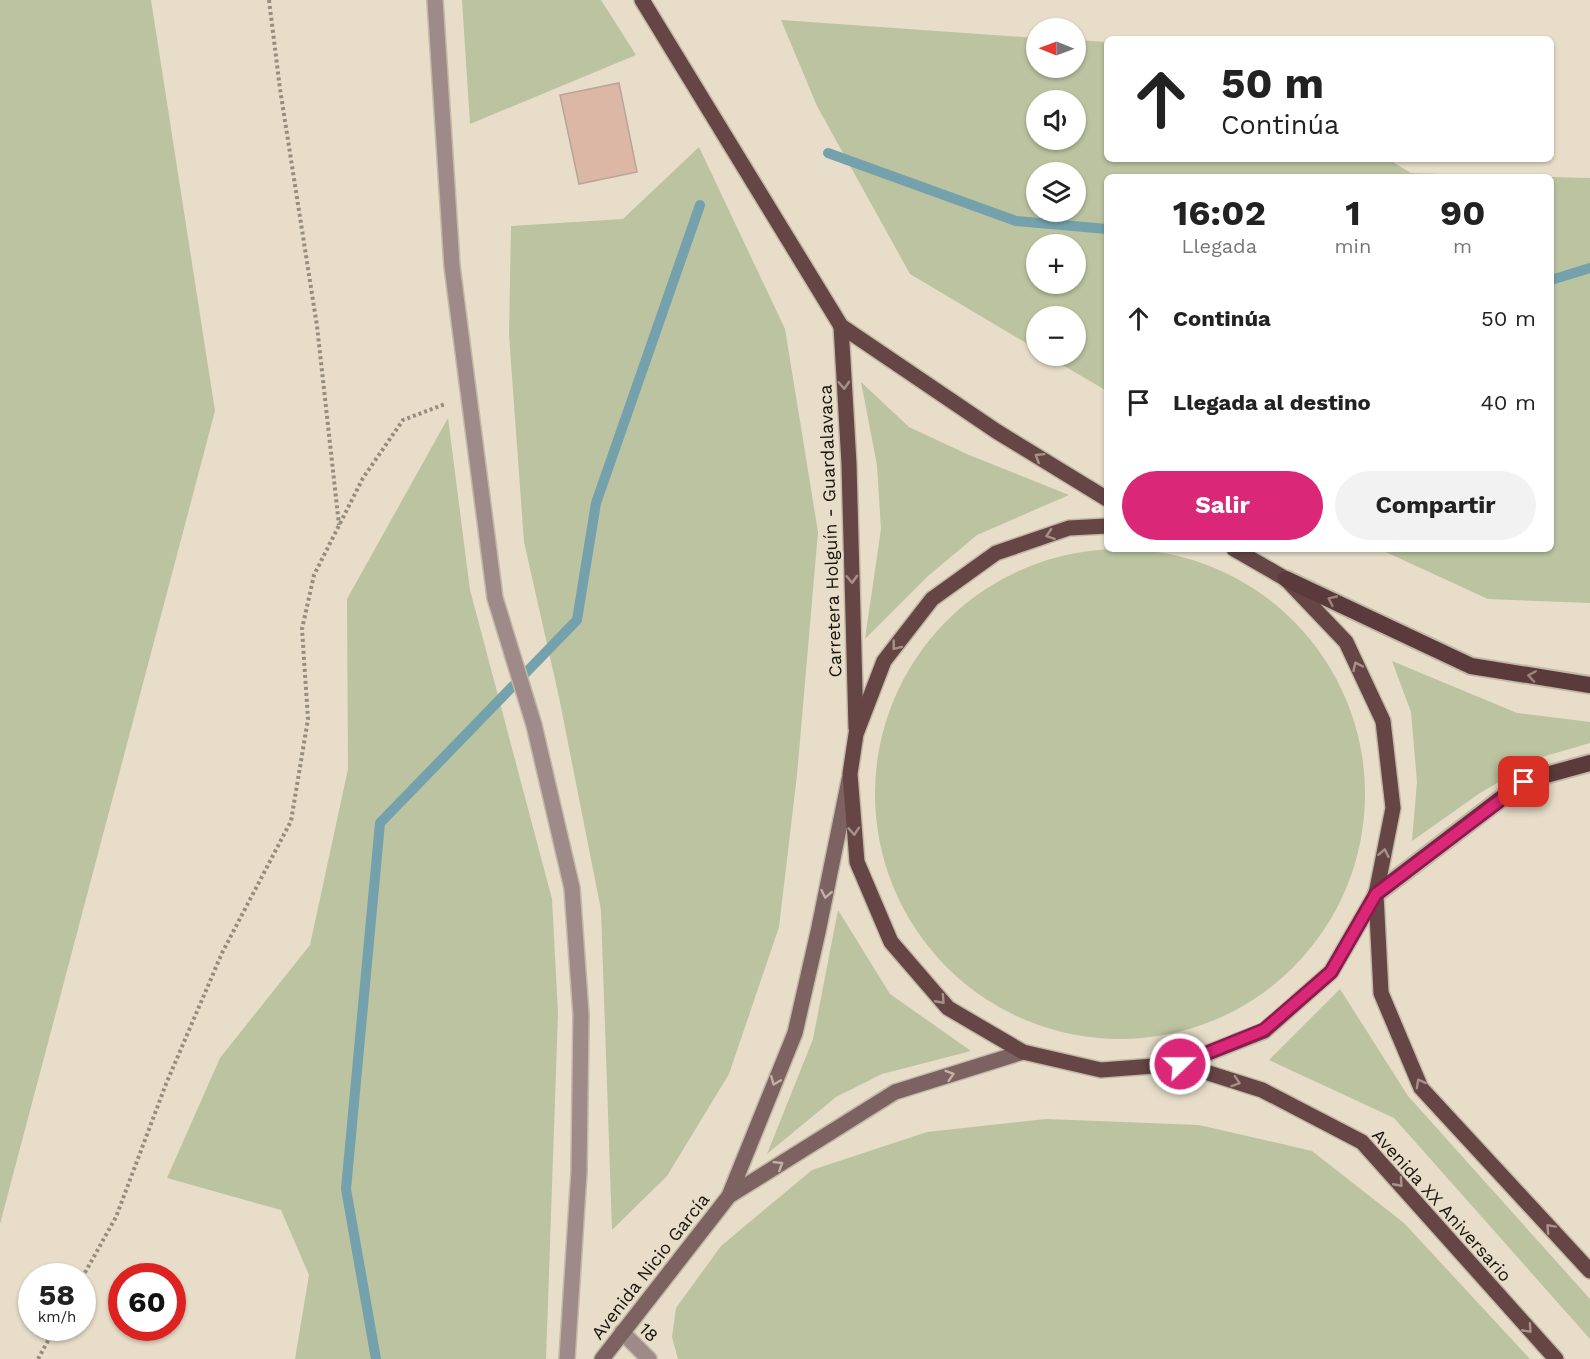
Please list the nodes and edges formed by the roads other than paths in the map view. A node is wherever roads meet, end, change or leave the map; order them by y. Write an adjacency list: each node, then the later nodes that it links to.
1 (435, 0): 18 (street)
2 (642, 0): 3 (main road, Carretera Holguín - Guardalavaca)
3 (841, 326): 4 (main road, Carretera Holguín - Guardalavaca, one-way to 3); 9 (main road, Carretera Holguín - Guardalavaca, one-way to 9)
4 (1104, 497)
5 (1104, 526): 9 (main road, one-way to 9)
6 (1239, 552): 7 (main road)
7 (1286, 579): 8 (highway, one-way to 7); 12 (main road, one-way to 7)
8 (1590, 685)
9 (856, 734): 11 (main road)
10 (1590, 763): 12 (highway)
11 (850, 774): 13 (main road, one-way to 13); 15 (main road, one-way to 15)
12 (1376, 894): 14 (main road); 16 (main road, one-way to 12)
13 (1023, 1052): 14 (main road); 15 (main road, one-way to 13)
14 (1180, 1064): 21 (main road, Avenida XX Aniversario, one-way to 21)
15 (729, 1197): 17 (main road, Avenida Nicio García)
16 (1590, 1270)
17 (622, 1332): 19 (main road, Avenida Nicio García); 20 (street, 18)
18 (567, 1359)
19 (602, 1359)
20 (649, 1359)
21 (1556, 1359)

